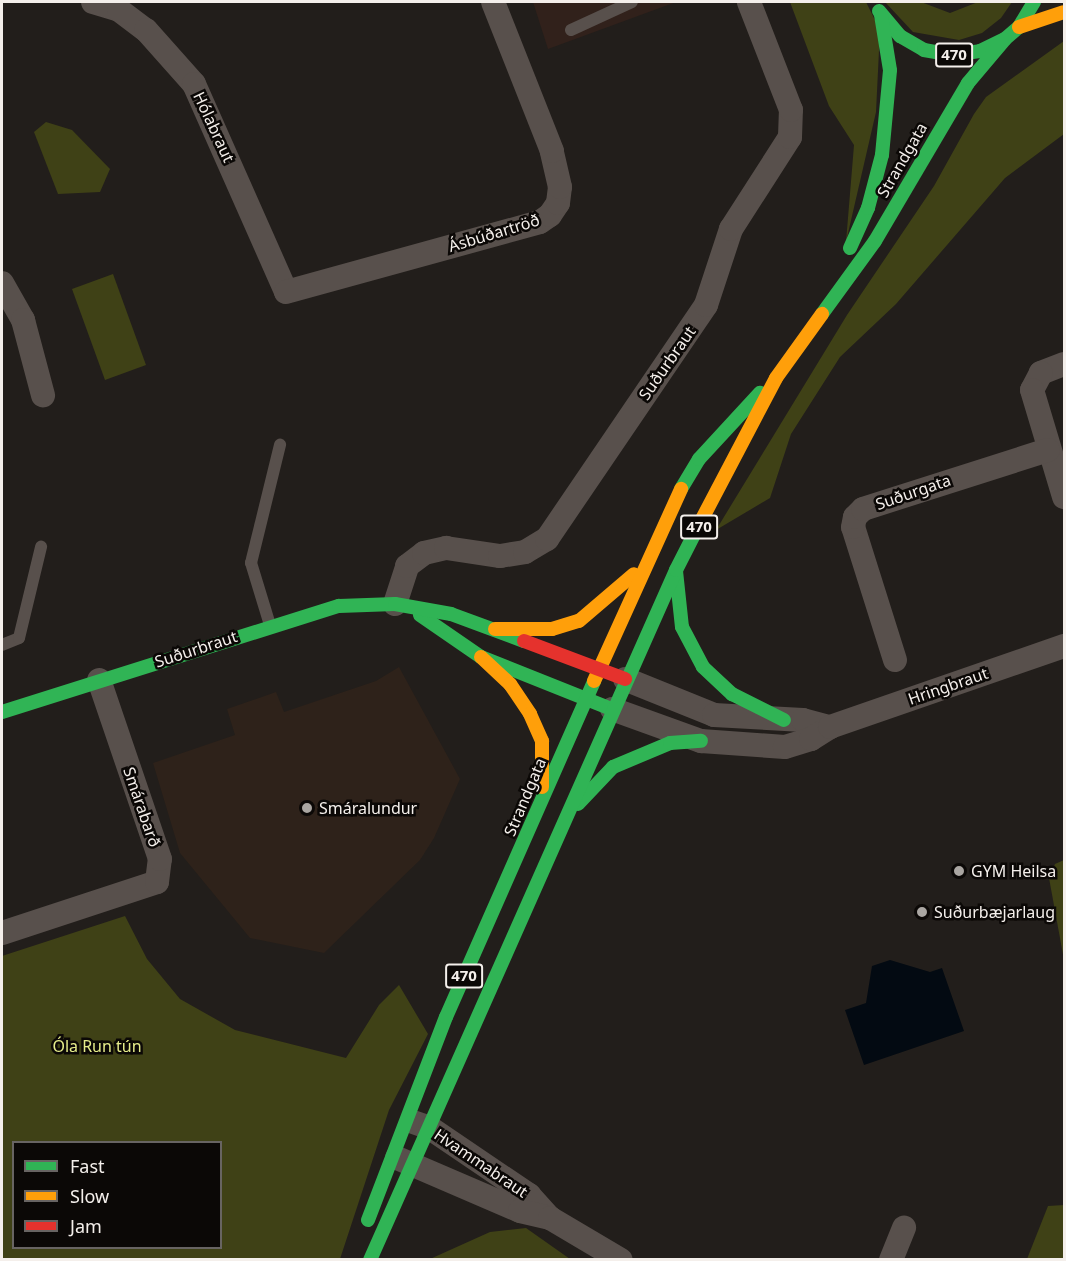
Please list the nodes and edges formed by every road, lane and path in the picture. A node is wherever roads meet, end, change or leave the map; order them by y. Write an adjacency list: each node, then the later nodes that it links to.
1 (93, 2): 13 (street, Hólabraut)
2 (493, 2): 13 (street, Ásbúðartröð)
3 (632, 2): 10 (lane)
4 (749, 2): 24 (street, Suðurbraut)
5 (875, 2): 8 (main road, 470)
6 (1034, 2): 9 (main road, 470)
7 (1065, 12): 9 (main road)
8 (881, 15): 11 (main road, 470); 14 (main road, Strandgata / 470)
9 (1018, 27): 11 (main road, 470)
10 (571, 30)
11 (1005, 39): 14 (main road, Strandgata / 470)
12 (2, 283): 17 (street)
13 (286, 292)
14 (832, 300): 16 (main road, Strandgata / 470)
15 (1065, 364): 19 (street)
16 (776, 378): 22 (main road, Strandgata / 470); 23 (main road, Strandgata / 470)
17 (43, 395)
18 (280, 445): 25 (lane)
19 (1048, 450): 20 (street); 30 (street, Suðurgata)
20 (1065, 498)
21 (41, 547): 27 (lane)
22 (644, 565): 26 (main road); 31 (main road, Strandgata / 470)
23 (676, 570): 32 (main road, Strandgata / 470); 37 (main road)
24 (402, 606): 25 (main road, Suðurbraut); 26 (main road, Suðurbraut); 29 (main road)
25 (270, 625): 33 (main road, Suðurbraut)
26 (495, 629): 31 (main road, Suðurbraut)
27 (2, 645)
28 (1065, 646): 38 (street, Hringbraut)
29 (481, 657): 34 (main road); 40 (main road)
30 (895, 660)
31 (599, 667): 32 (main road, Suðurbraut); 34 (main road, Strandgata / 470)
32 (625, 679): 35 (main road, Strandgata / 470); 37 (street, Hringbraut)
33 (99, 680): 36 (main road, Suðurbraut); 42 (street, Smárabarð)
34 (585, 698): 35 (main road); 40 (main road, Strandgata / 470)
35 (612, 709): 39 (street, Hringbraut); 41 (main road, Strandgata / 470)
36 (2, 712)
37 (784, 720): 38 (street, Hringbraut)
38 (831, 726): 39 (street, Hringbraut)
39 (701, 741): 41 (main road)
40 (541, 803): 43 (main road, Strandgata / 470)
41 (557, 831): 44 (main road, Strandgata / 470)
42 (2, 933)
43 (405, 1119): 44 (street, Hvammabraut); 45 (main road, Strandgata / 470)
44 (430, 1128): 46 (main road, Strandgata / 470); 47 (street, Hvammabraut)
45 (390, 1155): 46 (street, Hvammabraut); 49 (main road, Strandgata / 470)
46 (414, 1166): 47 (street, Hvammabraut); 50 (main road, Strandgata / 470)
47 (550, 1218): 51 (street, Hvammabraut)
48 (904, 1228): 52 (street)
49 (358, 1249)
50 (370, 1260)
51 (621, 1260)
52 (891, 1260)

